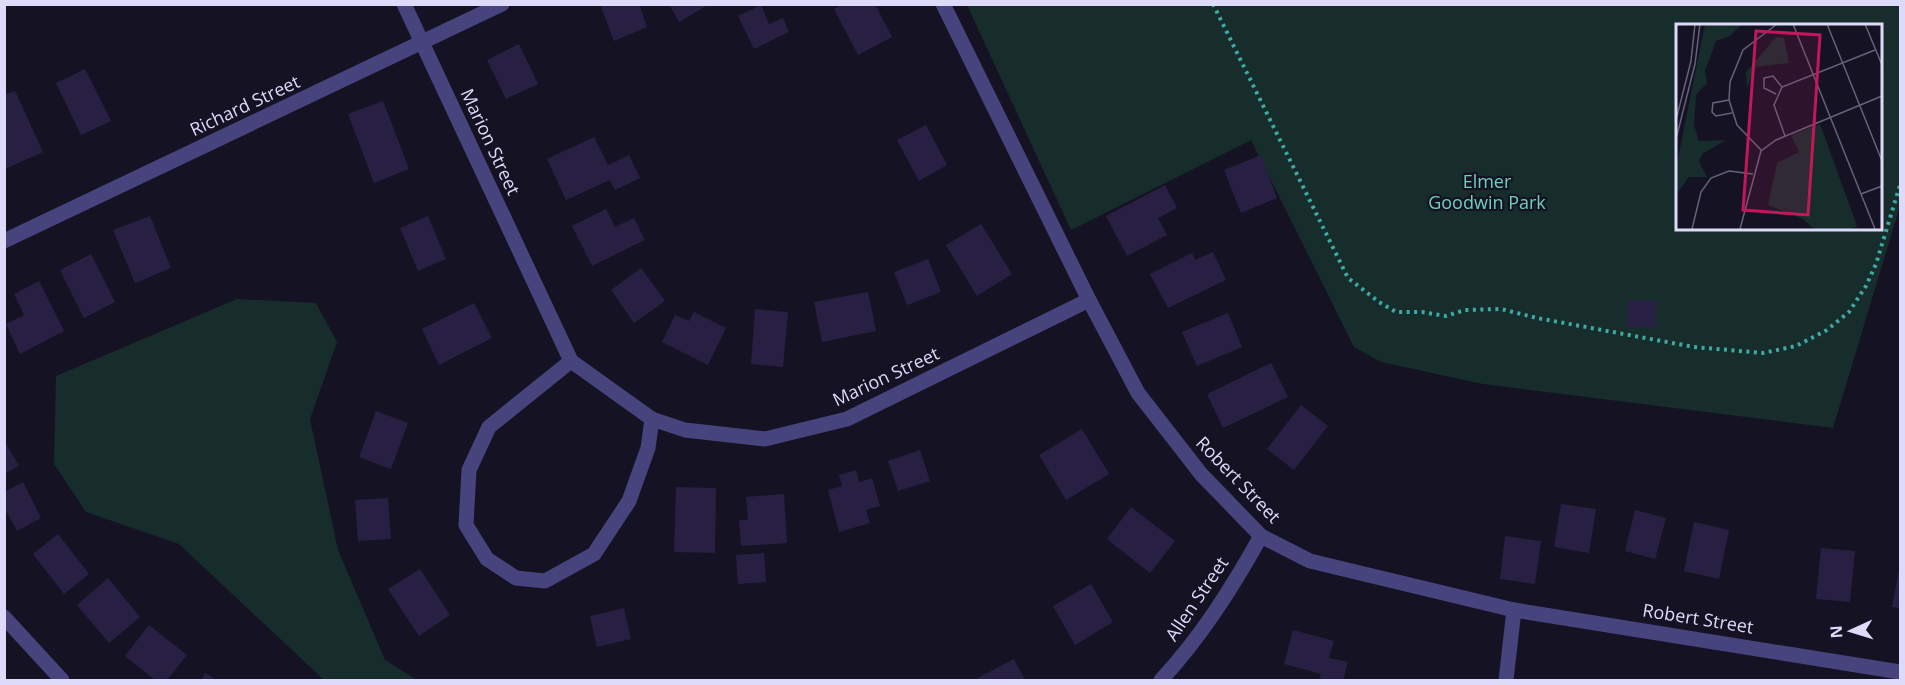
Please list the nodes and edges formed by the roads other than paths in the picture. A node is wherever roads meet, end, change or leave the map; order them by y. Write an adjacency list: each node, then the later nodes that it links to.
1 (404, 4): 4 (street, Marion Street)
2 (502, 4): 4 (street, Richard Street)
3 (943, 4): 6 (street, Robert Street)
4 (423, 43): 5 (street, Richard Street); 7 (street, Marion Street)
5 (4, 241)
6 (1089, 300): 8 (street, Marion Street); 9 (street, Robert Street)
7 (571, 361): 8 (street, Marion Street); 8 (street)
8 (652, 419)
9 (1261, 536): 10 (street, Robert Street); 14 (street, Allen Street)
10 (1514, 610): 12 (street, Robert Street); 15 (street)
11 (4, 617): 13 (street)
12 (1900, 672)
13 (62, 681)
14 (1161, 681)
15 (1506, 681)

